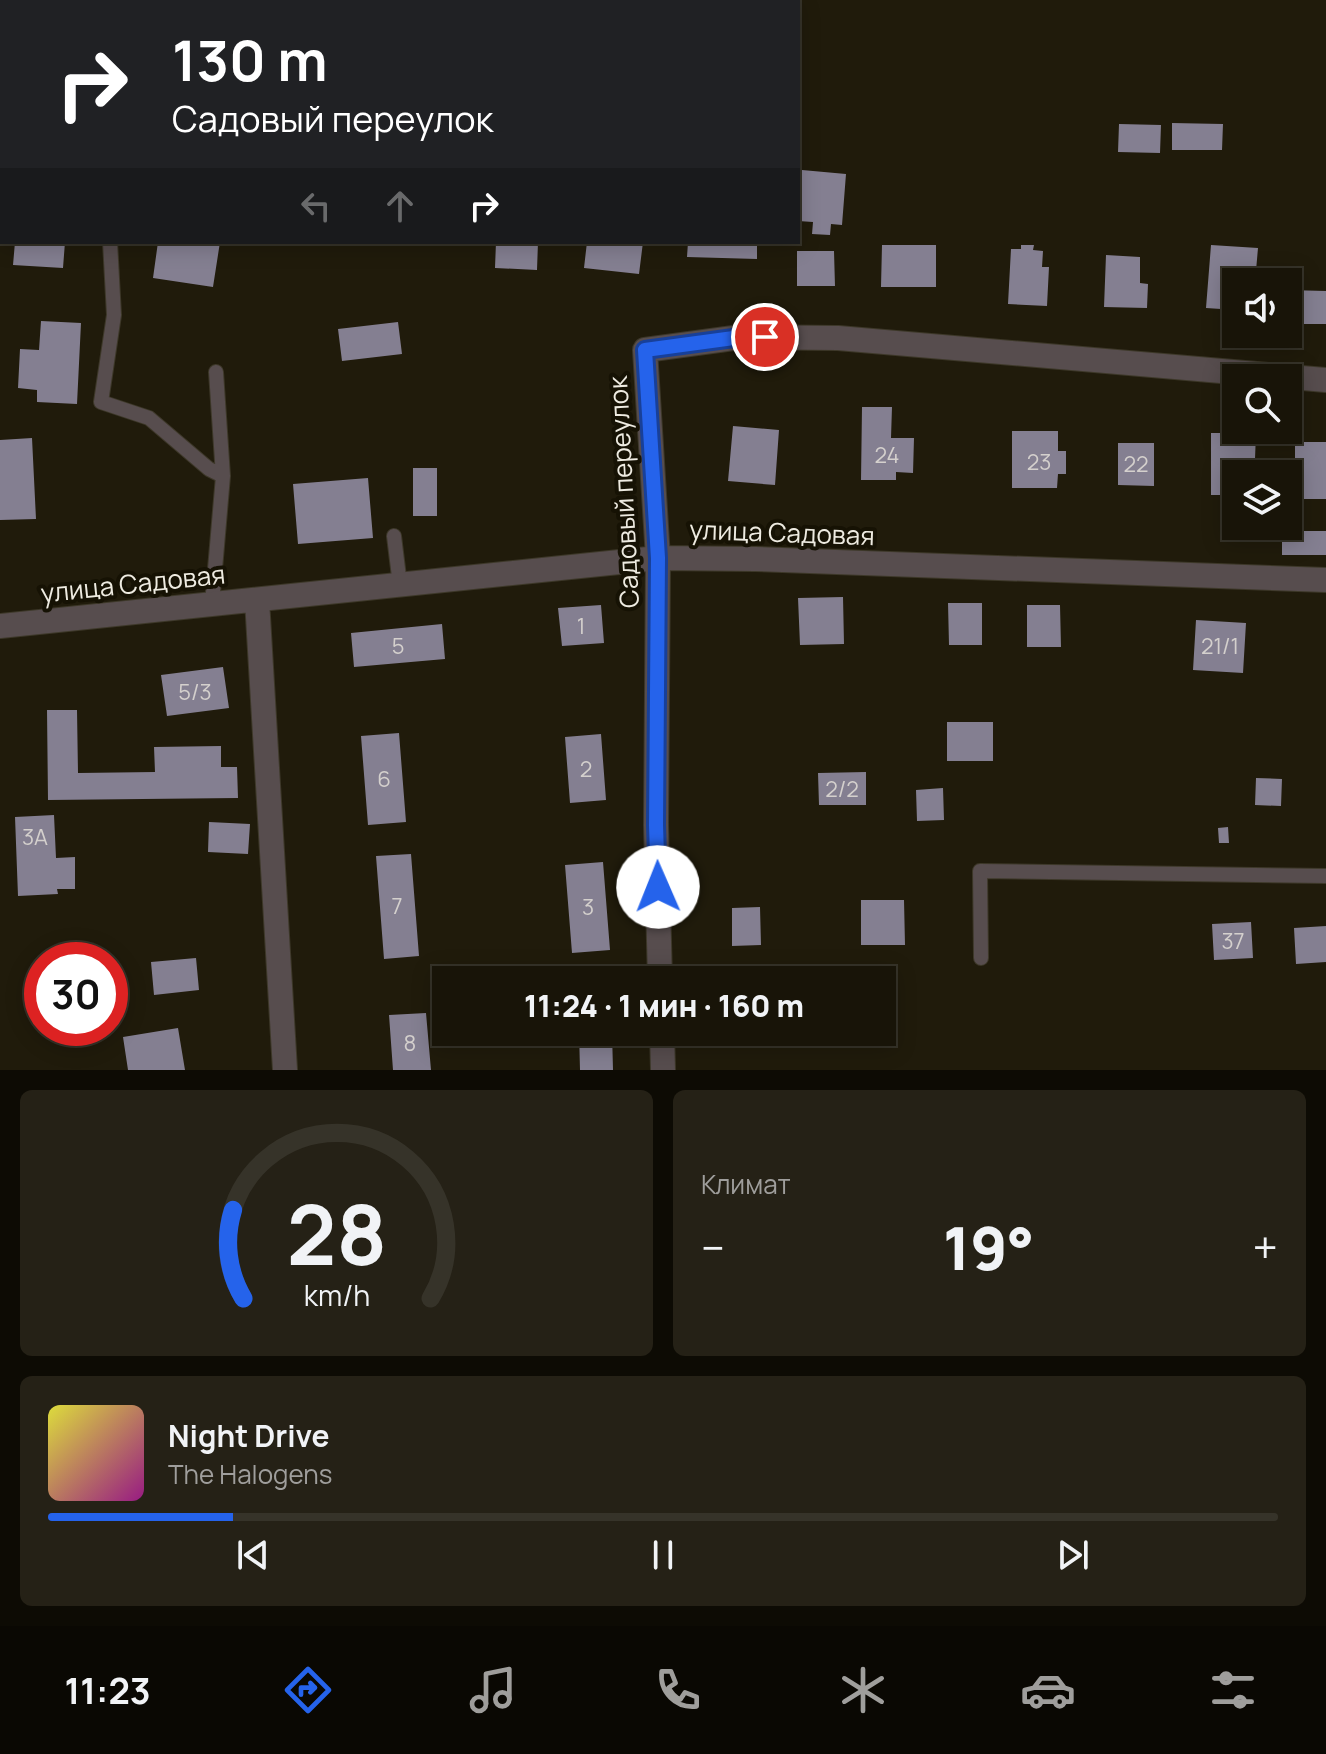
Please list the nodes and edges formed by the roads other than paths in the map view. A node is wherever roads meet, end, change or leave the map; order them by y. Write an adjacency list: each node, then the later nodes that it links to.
1 (110, 244): 4 (lane)
2 (216, 372): 4 (lane)
3 (1326, 380): 6 (street, Садовый переулок)
4 (223, 476): 10 (lane)
5 (394, 536): 8 (lane)
6 (658, 558): 7 (street, улица Садовая); 8 (street, улица Садовая); 14 (street, Садовый переулок)
7 (1326, 580)
8 (400, 585): 9 (street, улица Садовая)
9 (257, 600): 10 (street, улица Садовая); 16 (street)
10 (212, 604): 11 (street, улица Садовая)
11 (0, 626)
12 (1326, 876): 13 (lane)
13 (981, 958)
14 (660, 966)
15 (662, 1046): 17 (street)
16 (285, 1070)
17 (663, 1070)

